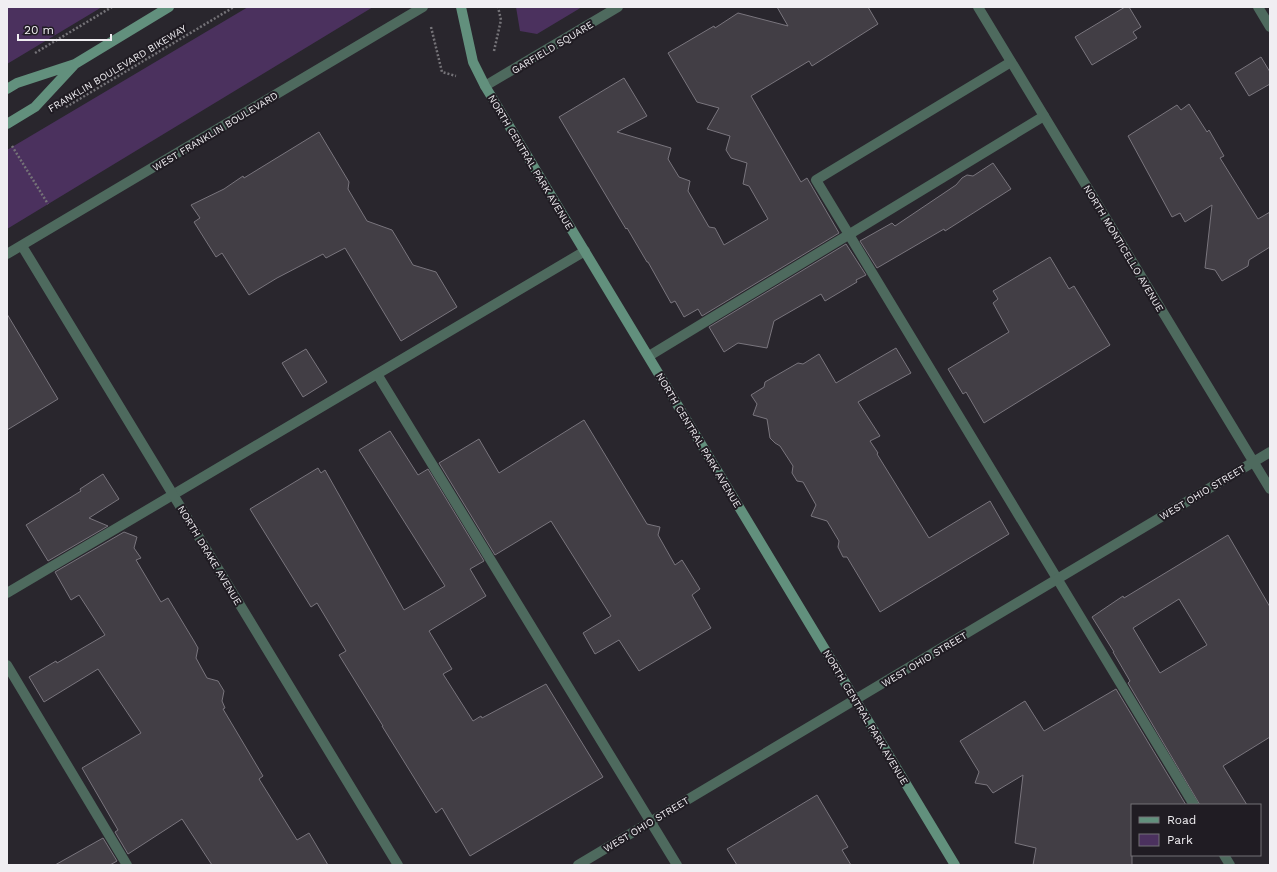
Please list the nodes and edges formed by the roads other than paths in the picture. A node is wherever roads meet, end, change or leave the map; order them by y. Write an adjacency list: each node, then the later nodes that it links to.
1 (169, 7): 9 (street)
2 (423, 7): 15 (street, WEST FRANKLIN BOULEVARD)
3 (461, 7): 10 (street, NORTH CENTRAL PARK AVENUE)
4 (618, 7): 10 (street, GARFIELD SQUARE)
5 (978, 7): 8 (street, NORTH MONTICELLO AVENUE)
6 (1258, 7): 7 (street)
7 (1270, 27)
8 (1011, 62): 12 (street, NORTH MONTICELLO AVENUE); 14 (street)
9 (75, 64): 11 (street); 13 (street)
10 (485, 86): 16 (street, NORTH CENTRAL PARK AVENUE)
11 (7, 89)
12 (1044, 116): 14 (street); 21 (street, NORTH MONTICELLO AVENUE)
13 (7, 124)
14 (849, 234): 18 (street); 24 (street)
15 (22, 246): 17 (street, WEST FRANKLIN BOULEVARD); 23 (street, NORTH DRAKE AVENUE)
16 (585, 251): 18 (street, NORTH CENTRAL PARK AVENUE); 19 (street)
17 (7, 254)
18 (648, 356): 27 (street, NORTH CENTRAL PARK AVENUE)
19 (377, 374): 23 (street); 29 (street)
20 (1270, 452): 21 (street, WEST OHIO STREET)
21 (1253, 462): 22 (street, NORTH MONTICELLO AVENUE); 24 (street, WEST OHIO STREET)
22 (1270, 489)
23 (173, 495): 25 (street); 32 (street, NORTH DRAKE AVENUE)
24 (1057, 579): 27 (street, WEST OHIO STREET); 28 (street)
25 (7, 593)
26 (7, 665): 31 (street)
27 (855, 700): 29 (street, WEST OHIO STREET); 35 (street, NORTH CENTRAL PARK AVENUE)
28 (1193, 804)
29 (651, 821): 33 (street, WEST OHIO STREET); 34 (street)
30 (1225, 856): 36 (street)
31 (127, 865)
32 (398, 865)
33 (578, 865)
34 (677, 865)
35 (955, 865)
36 (1230, 865)

